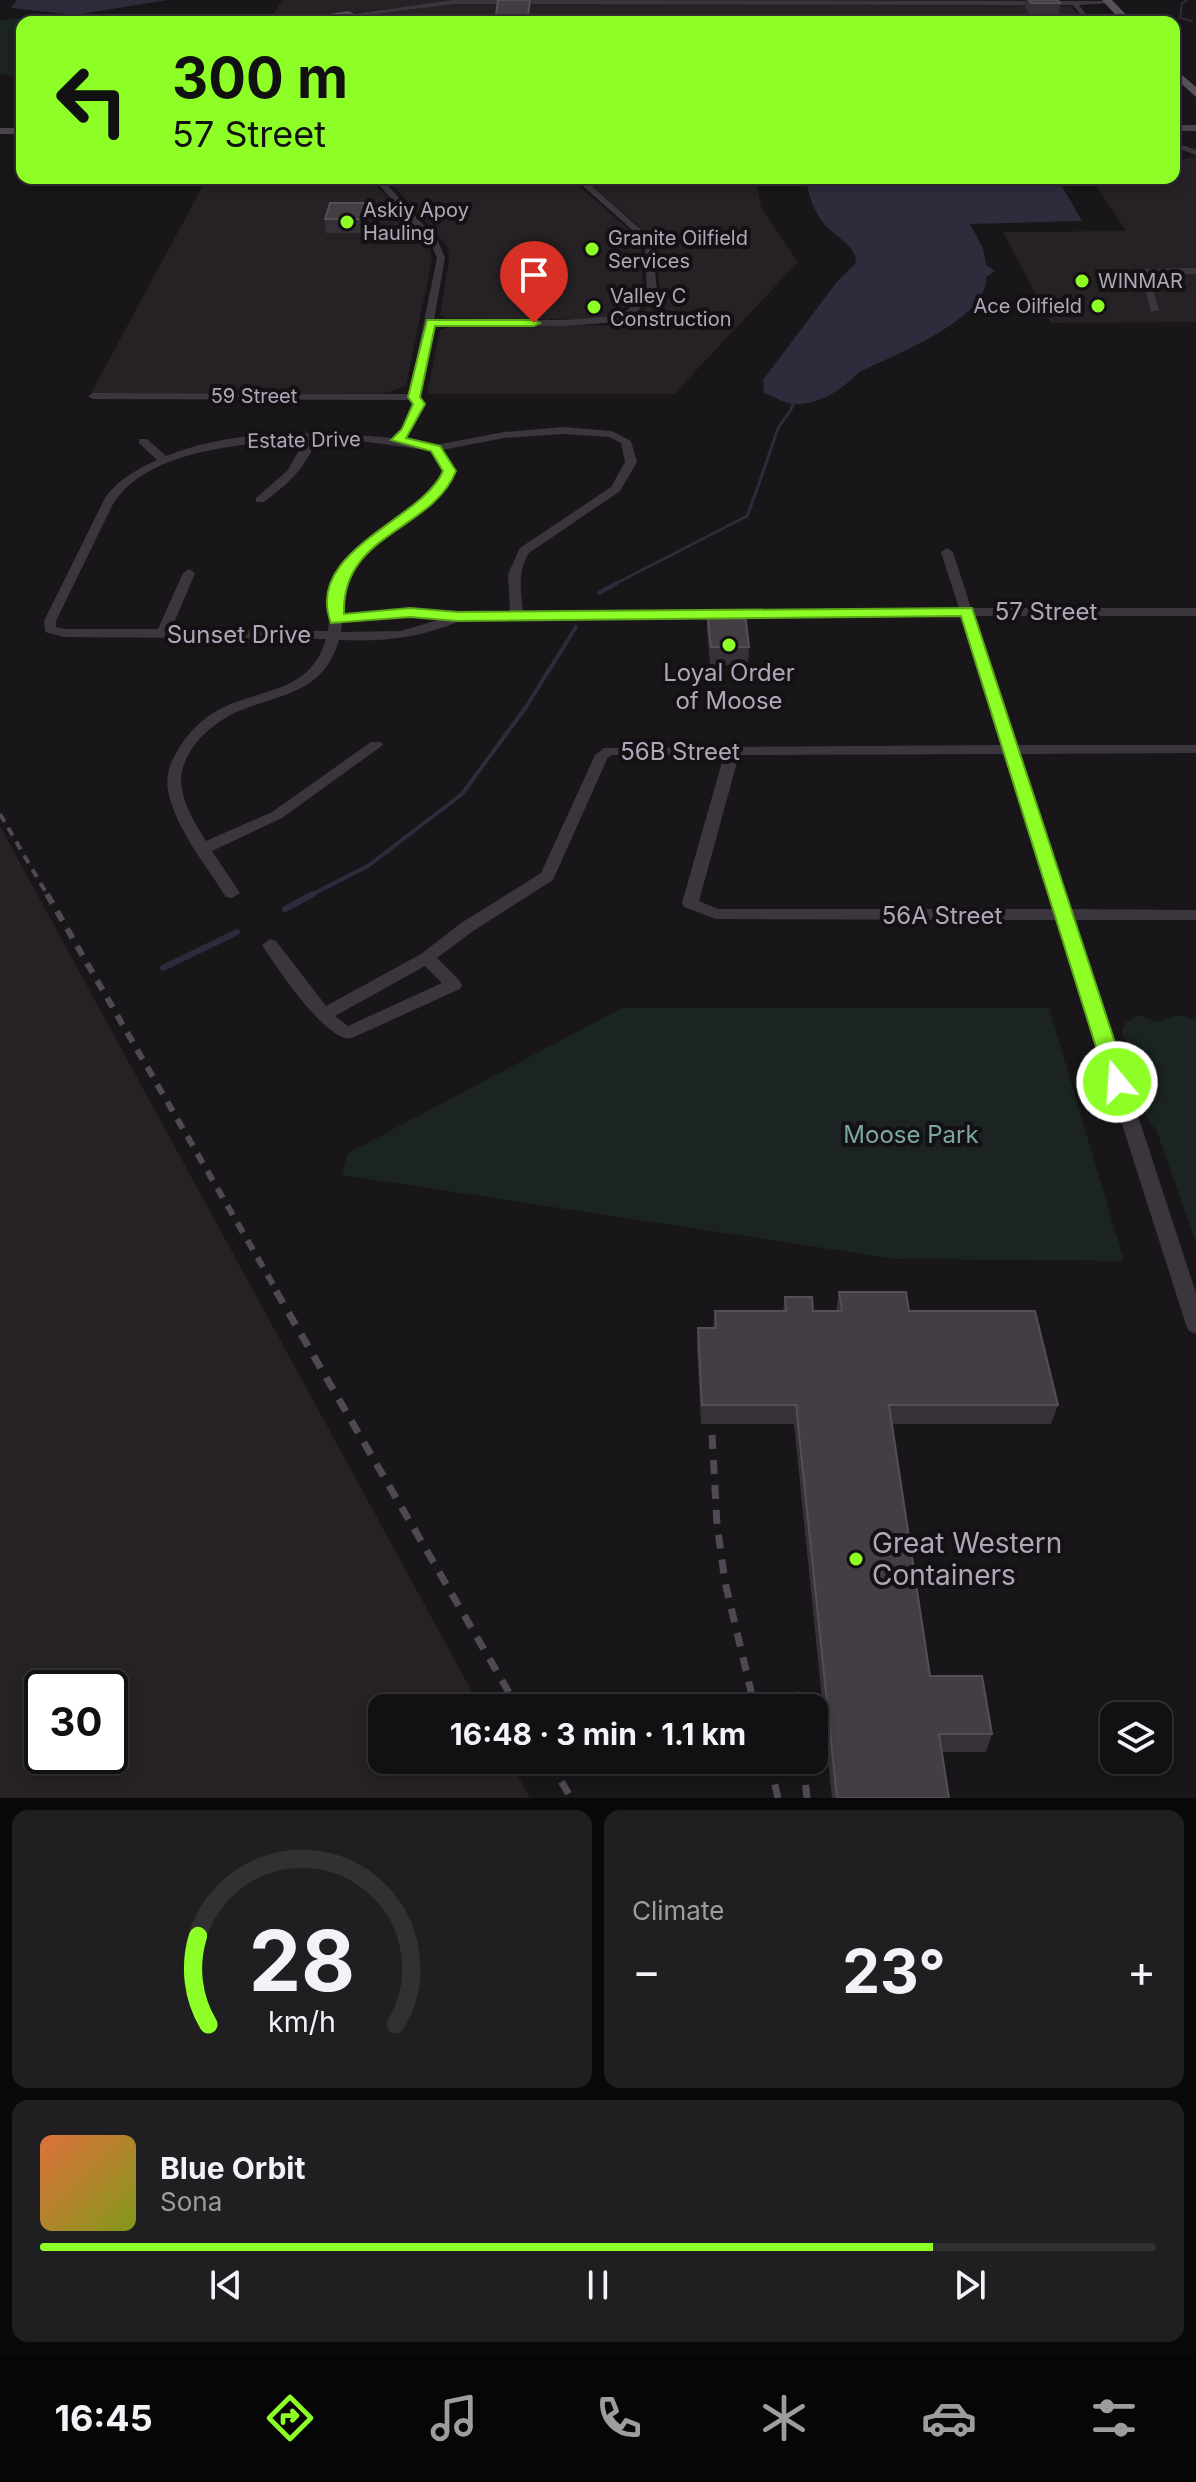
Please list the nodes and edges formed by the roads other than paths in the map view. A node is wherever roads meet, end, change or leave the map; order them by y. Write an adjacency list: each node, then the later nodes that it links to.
1 (680, 1): 3 (street); 4 (street)
2 (1109, 2): 3 (street)
3 (1075, 3): 5 (street)
4 (339, 16)
5 (1085, 16)
6 (1180, 77): 7 (main road)
7 (1196, 94)
8 (382, 184): 12 (street)
9 (585, 184): 12 (street)
10 (1196, 271): 11 (street)
11 (1154, 310)
12 (430, 323): 14 (street)
13 (93, 396): 14 (street, 59 Street)
14 (414, 397): 16 (street)
15 (311, 439): 16 (street, Estate Drive); 19 (street, Estate Drive); 20 (street)
16 (397, 440): 18 (street, Estate Drive)
17 (143, 441): 19 (street)
18 (436, 448): 25 (street); 28 (street)
19 (165, 461): 29 (street, Estate Drive)
20 (260, 500)
21 (947, 552): 23 (street)
22 (189, 573): 30 (street)
23 (967, 611): 24 (street, 57 Street); 26 (street, 57 Street); 32 (street)
24 (1196, 612)
25 (517, 615): 26 (street, Sunset Drive); 27 (street, Sunset Drive)
26 (608, 615)
27 (458, 617): 28 (street, Sunset Drive); 28 (street, Sunset Drive)
28 (336, 627): 30 (street, Sunset Drive); 35 (street)
29 (64, 633): 30 (street, Sunset Drive)
30 (163, 633)
31 (376, 745): 35 (street)
32 (1011, 749): 33 (street, 56B Street); 34 (street, 56B Street); 37 (street)
33 (1196, 749)
34 (733, 750): 37 (street, 56A Street); 40 (street, 56B Street)
35 (205, 848): 36 (street)
36 (232, 893)
37 (1063, 915): 38 (street, 56A Street); 42 (street)
38 (1196, 915)
39 (270, 945): 41 (street)
40 (427, 958): 41 (street, 56B Street); 41 (street)
41 (323, 1015)
42 (1196, 1325)

